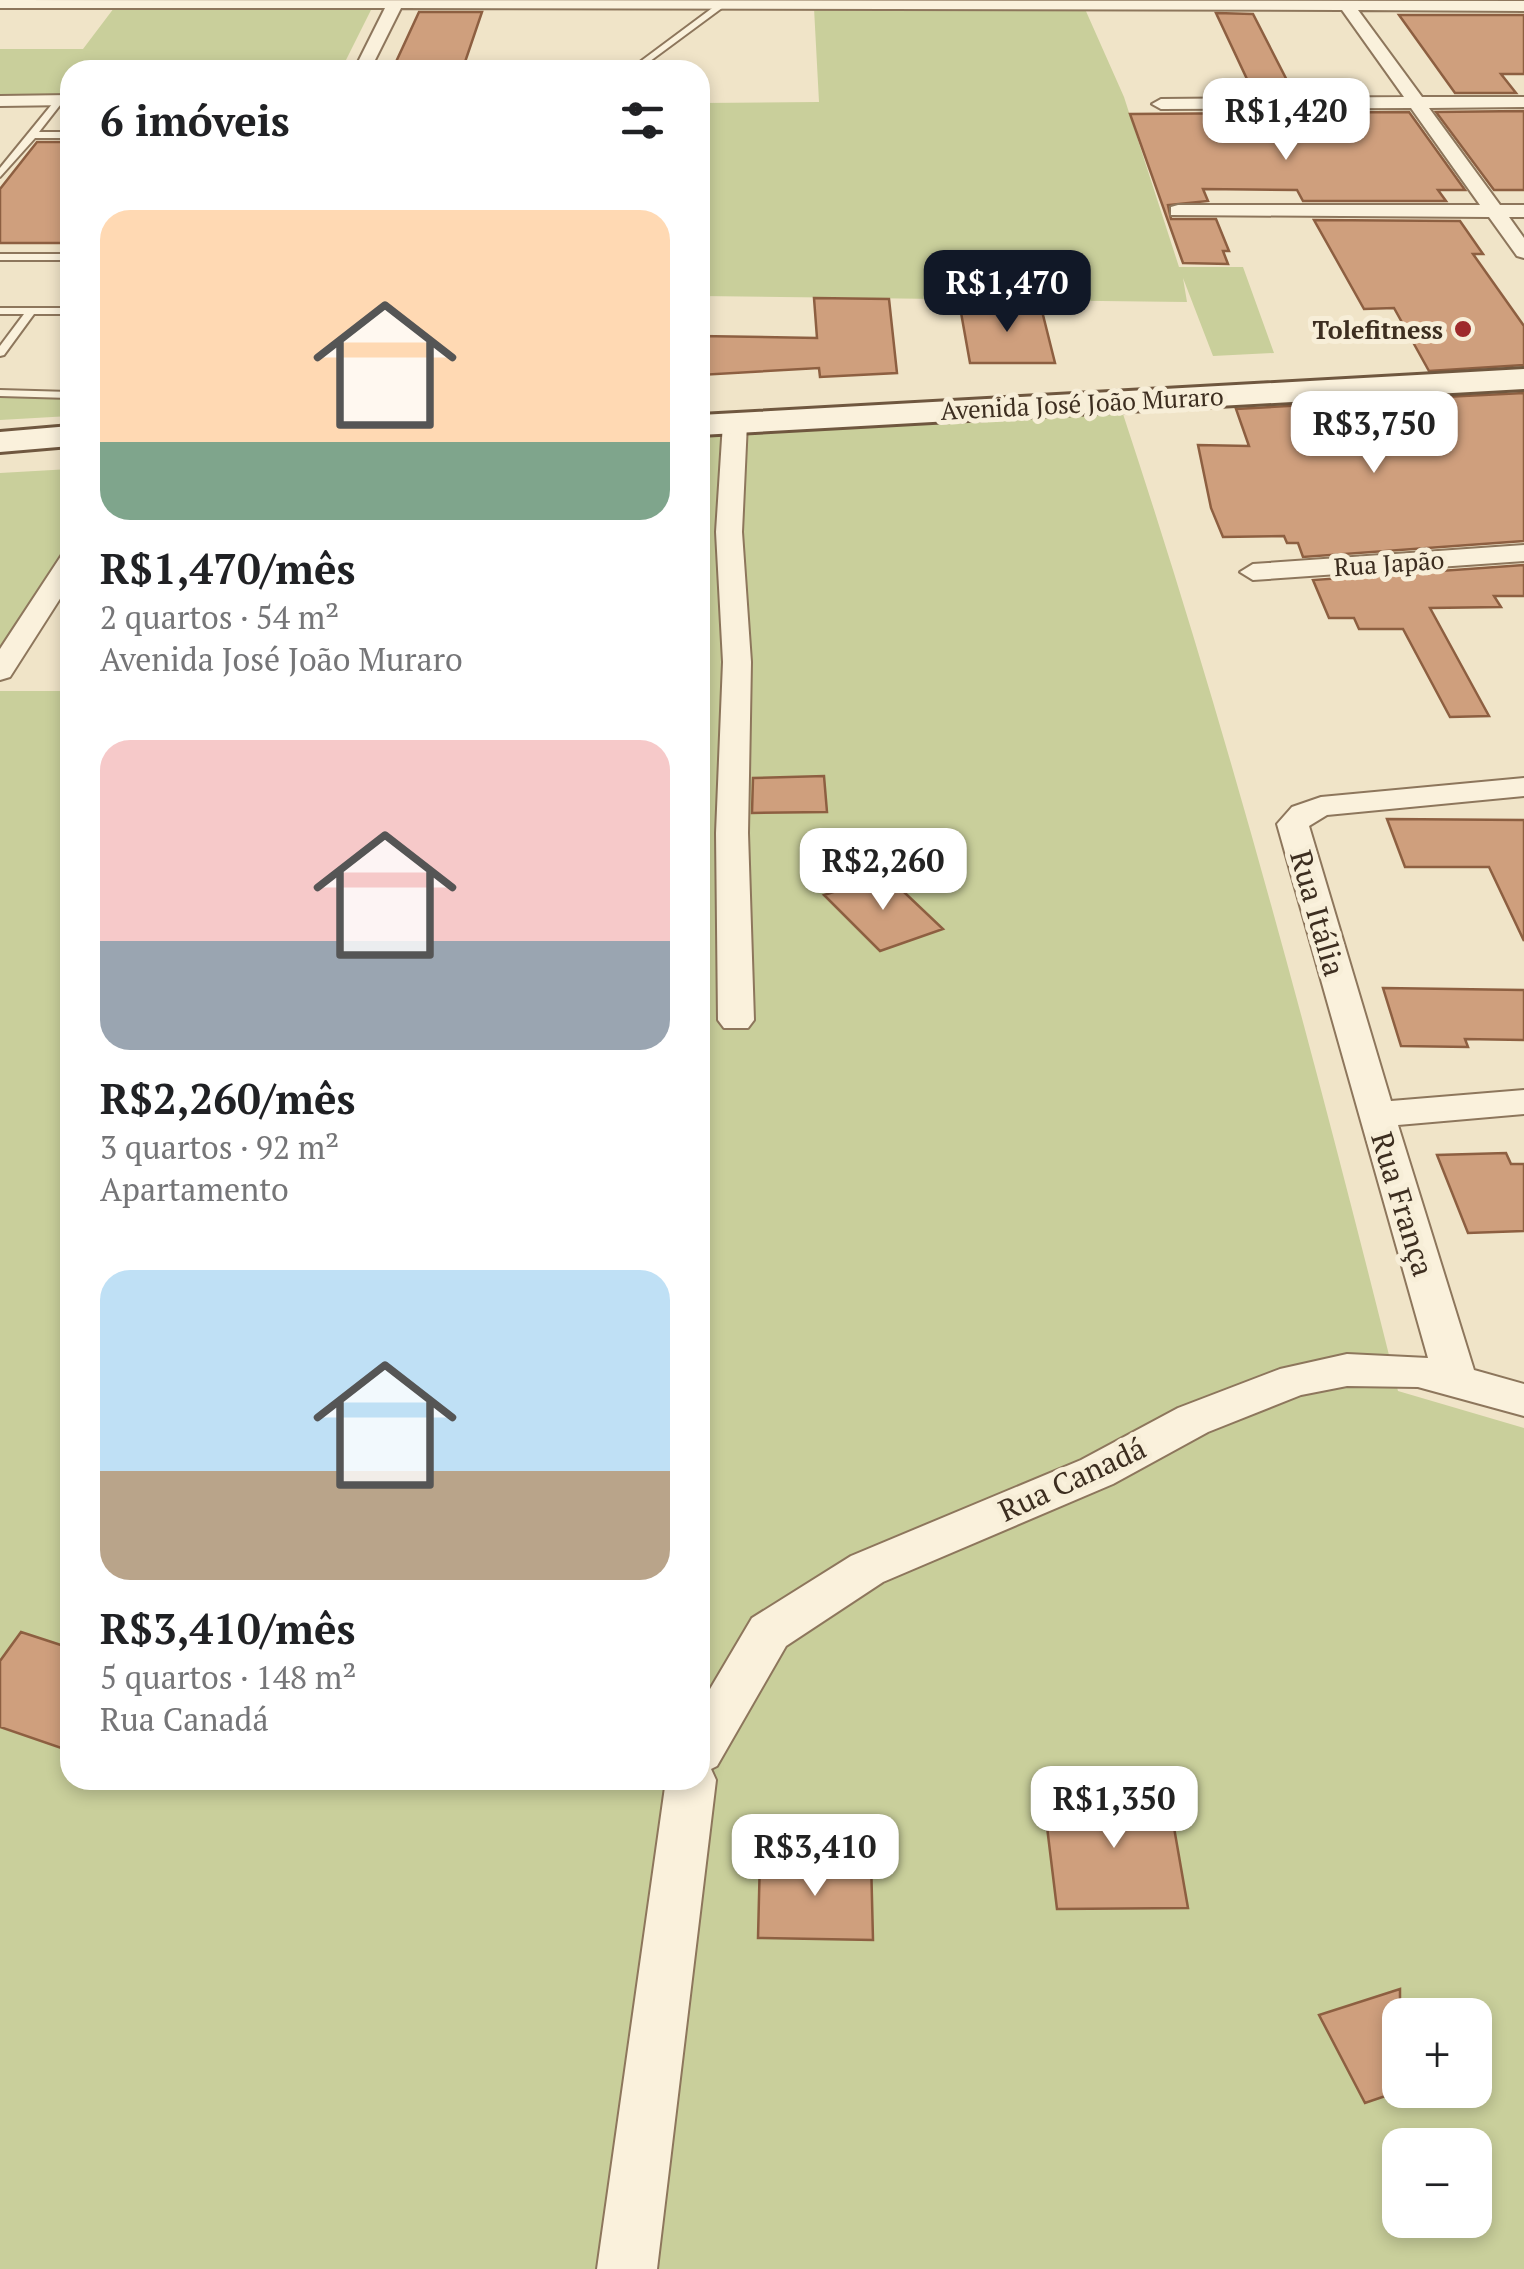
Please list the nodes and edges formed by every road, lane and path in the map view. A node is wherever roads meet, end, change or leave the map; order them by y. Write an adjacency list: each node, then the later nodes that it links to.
1 (812, 2): 4 (street); 5 (street)
2 (0, 3): 3 (street)
3 (395, 5): 4 (street); 7 (street)
4 (722, 5): 8 (lane)
5 (1347, 6): 6 (street); 11 (street)
6 (1524, 6)
7 (367, 60)
8 (648, 60)
9 (60, 100): 10 (street)
10 (0, 101)
11 (1416, 102): 12 (street); 13 (street); 18 (street)
12 (1524, 102)
13 (1161, 104)
14 (60, 105): 15 (lane)
15 (33, 135): 16 (lane); 17 (lane)
16 (60, 135)
17 (0, 174)
18 (1495, 211): 19 (street); 20 (street); 21 (street)
19 (1524, 211)
20 (1178, 212)
21 (1524, 252)
22 (0, 257): 23 (lane)
23 (60, 257)
24 (0, 311): 25 (lane)
25 (31, 311): 26 (lane); 27 (lane)
26 (60, 311)
27 (0, 353)
28 (1524, 358): 29 (main road, Avenida José João Muraro)
29 (1475, 361): 30 (main road, Avenida José João Muraro); 32 (main road)
30 (1338, 367): 34 (main road); 36 (main road, Avenida José João Muraro)
31 (1524, 379): 32 (main road, Avenida José João Muraro)
32 (1409, 386): 34 (main road, Avenida José João Muraro)
33 (0, 393): 35 (lane)
34 (1232, 394): 37 (main road, Avenida José João Muraro)
35 (60, 395)
36 (710, 402)
37 (735, 423): 38 (main road, Avenida José João Muraro); 47 (street)
38 (710, 424)
39 (60, 438): 40 (main road)
40 (1, 453): 41 (main road)
41 (60, 457)
42 (1524, 553): 43 (street, Rua Japão)
43 (1253, 572)
44 (60, 578): 45 (street)
45 (0, 671)
46 (1524, 787): 49 (street, Rua Itália)
47 (736, 1020)
48 (1524, 1102): 49 (street, Rua França)
49 (1376, 1115): 50 (street, Rua França)
50 (1456, 1378): 51 (street, Rua Canadá); 52 (street, Rua Canadá)
51 (1524, 1400)
52 (710, 1734)
53 (690, 1790): 54 (street)
54 (626, 2269)

